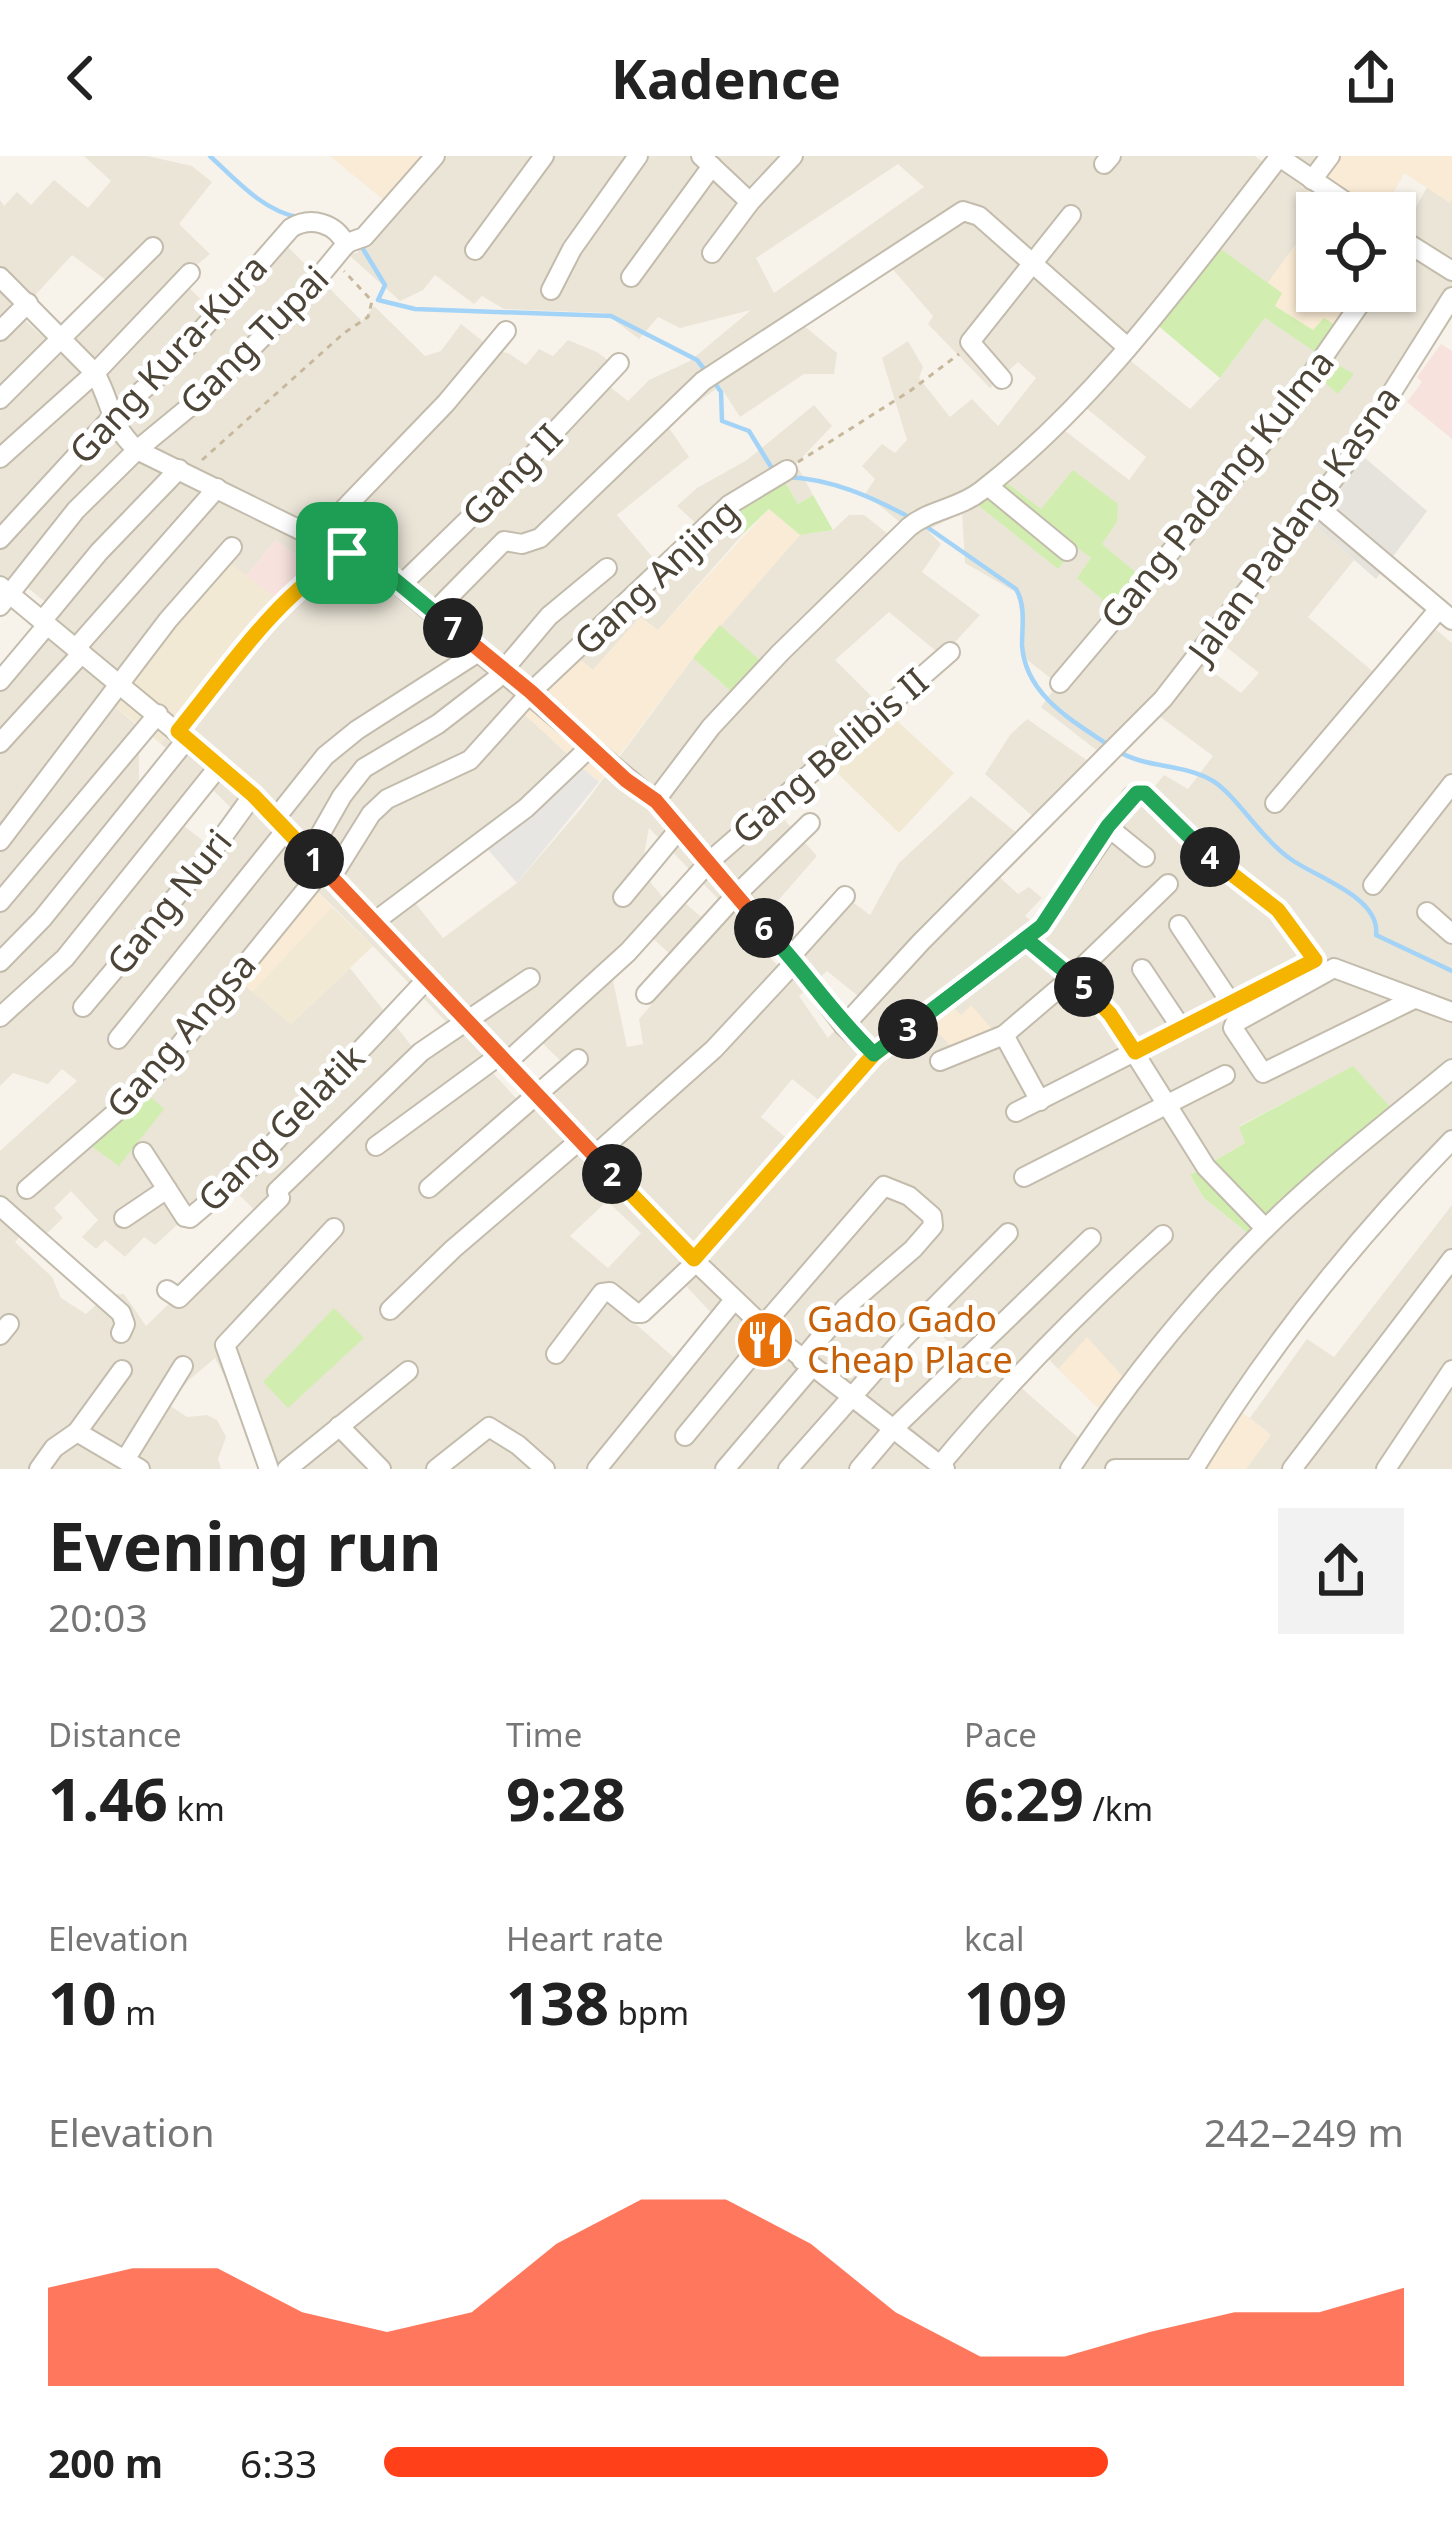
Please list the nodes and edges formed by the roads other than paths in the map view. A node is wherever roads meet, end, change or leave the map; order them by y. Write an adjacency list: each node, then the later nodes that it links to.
1 (435, 156): 12 (street, Gang Tupai)
2 (544, 156): 14 (street)
3 (638, 156): 22 (street)
4 (793, 156): 10 (street)
5 (1279, 156): 8 (street); 29 (street)
6 (1330, 156): 8 (street)
7 (709, 160): 10 (street); 21 (street)
8 (1312, 180): 9 (street)
9 (1330, 192)
10 (750, 202): 16 (street)
11 (1071, 215): 17 (street)
12 (353, 241): 34 (street, Gang Kura-Kura); 35 (street, Gang Tupai)
13 (153, 247): 28 (street)
14 (475, 250)
15 (1416, 252): 18 (street)
16 (712, 254)
17 (1031, 262): 29 (street); 32 (street); 50 (street)
18 (1452, 271)
19 (190, 273): 31 (street)
20 (0, 277): 24 (street)
21 (631, 277)
22 (550, 290)
23 (1452, 297): 41 (street, Jalan Padang Kasna)
24 (28, 303): 26 (street); 28 (street)
25 (1354, 312): 59 (street, Gang Padang Kulma)
26 (0, 331)
27 (506, 332): 42 (street)
28 (62, 335): 31 (street); 33 (street)
29 (1126, 346): 39 (street)
30 (619, 363): 48 (street, Gang II)
31 (95, 373): 34 (street); 36 (street)
32 (1002, 379)
33 (0, 399)
34 (112, 417): 35 (street); 43 (street, Gang Kura-Kura)
35 (136, 450): 38 (street); 49 (street, Gang Tupai)
36 (0, 458)
37 (787, 470): 60 (street, Gang Anjing)
38 (183, 472): 40 (street); 52 (street)
39 (988, 486): 45 (street); 68 (street)
40 (217, 488): 42 (street); 53 (street)
41 (1316, 506): 51 (street); 102 (street, Jalan Padang Kasna)
42 (316, 538): 46 (street)
43 (0, 539)
44 (232, 547): 58 (street)
45 (1067, 550)
46 (347, 553): 48 (street); 62 (street)
47 (607, 568): 56 (street)
48 (402, 584): 50 (street)
49 (3, 595): 52 (street)
50 (434, 612): 54 (street)
51 (1446, 614): 69 (street)
52 (45, 623): 53 (street); 57 (street)
53 (79, 651): 58 (street); 63 (street)
54 (480, 651): 56 (street); 71 (street)
55 (950, 652): 76 (street, Gang Belibis II)
56 (502, 669): 60 (street); 77 (street)
57 (0, 681)
58 (121, 683): 61 (street); 74 (street)
59 (1060, 683)
60 (531, 692): 64 (street); 77 (street, Gang Anjing)
61 (158, 714): 62 (street); 83 (street)
62 (183, 735): 65 (street); 90 (street)
63 (0, 742)
64 (590, 747): 68 (street); 85 (street)
65 (220, 766): 67 (street); 100 (street)
66 (1452, 784): 79 (street)
67 (253, 795): 71 (street); 98 (street, Gang Nuri)
68 (656, 801): 73 (street)
69 (1275, 802)
70 (810, 823): 80 (street)
71 (281, 824): 77 (street); 105 (street)
72 (1108, 826): 75 (street); 88 (street); 97 (street)
73 (680, 828): 76 (street); 82 (street)
74 (0, 842)
75 (1144, 856)
76 (710, 861): 80 (street); 108 (street, Gang Belibis II)
77 (321, 867): 85 (street); 124 (street, Gang Angsa)
78 (1168, 884): 92 (street)
79 (1372, 885)
80 (736, 895): 89 (street); 95 (street)
81 (845, 896): 89 (street)
82 (623, 897)
83 (0, 902)
84 (1427, 912): 87 (street)
85 (374, 922): 93 (street)
86 (1179, 926): 97 (street)
87 (1452, 934)
88 (1026, 939): 92 (street); 107 (street)
89 (793, 959): 102 (street); 121 (street)
90 (0, 962)
91 (1142, 969): 103 (street)
92 (1072, 977): 104 (street); 106 (street)
93 (428, 978): 101 (street); 125 (street, Gang Gelatik)
94 (530, 978): 101 (street)
95 (646, 994)
96 (1414, 999): 96 (street); 99 (street)
97 (1231, 1004): 103 (street)
98 (82, 1007)
99 (1452, 1012)
100 (0, 1017)
101 (467, 1019): 108 (street); 135 (street)
102 (844, 1026): 107 (street)
103 (1182, 1029): 106 (street)
104 (1004, 1035): 110 (street); 114 (street)
105 (118, 1039)
106 (1135, 1052): 114 (street); 115 (street)
107 (874, 1054): 134 (street)
108 (503, 1058): 113 (street); 119 (street, Gang Belibis II)
109 (578, 1059): 113 (street)
110 (940, 1061)
111 (1452, 1070): 129 (street)
112 (1225, 1076): 115 (street)
113 (539, 1096): 117 (street); 123 (street)
114 (1040, 1101): 116 (street)
115 (1169, 1105): 122 (street); 129 (street)
116 (1016, 1112)
117 (580, 1139): 121 (street); 137 (street)
118 (1452, 1139): 165 (street)
119 (376, 1146)
120 (142, 1152): 125 (street, Gang Gelatik)
121 (595, 1156): 134 (street)
122 (1024, 1177)
123 (429, 1187)
124 (27, 1189)
125 (167, 1189): 127 (street)
126 (1, 1210): 139 (street)
127 (124, 1218)
128 (334, 1228): 154 (street)
129 (1265, 1228): 163 (street)
130 (1008, 1233): 146 (street)
131 (1162, 1235): 152 (street)
132 (1091, 1238): 148 (street)
133 (1452, 1259): 166 (street)
134 (695, 1260): 136 (street); 140 (street)
135 (167, 1290)
136 (734, 1300): 138 (street); 159 (street)
137 (390, 1310)
138 (766, 1330): 141 (street); 141 (street); 150 (street)
139 (122, 1333)
140 (556, 1354)
141 (807, 1364): 146 (street); 160 (street)
142 (183, 1366): 151 (street)
143 (122, 1370): 149 (street)
144 (1452, 1370): 167 (street)
145 (408, 1372): 147 (street)
146 (851, 1400): 148 (street); 161 (street)
147 (338, 1426): 155 (street); 156 (street)
148 (892, 1430): 152 (street); 162 (street)
149 (77, 1432): 151 (street); 153 (street)
150 (685, 1436)
151 (133, 1465)
152 (935, 1466)
153 (39, 1469)
154 (269, 1469)
155 (287, 1469)
156 (381, 1469)
157 (436, 1469): 158 (street)
158 (545, 1469)
159 (597, 1469)
160 (725, 1469)
161 (788, 1469)
162 (859, 1469)
163 (1070, 1469)
164 (1115, 1469): 165 (street)
165 (1195, 1469)
166 (1292, 1469)
167 (1386, 1469)

